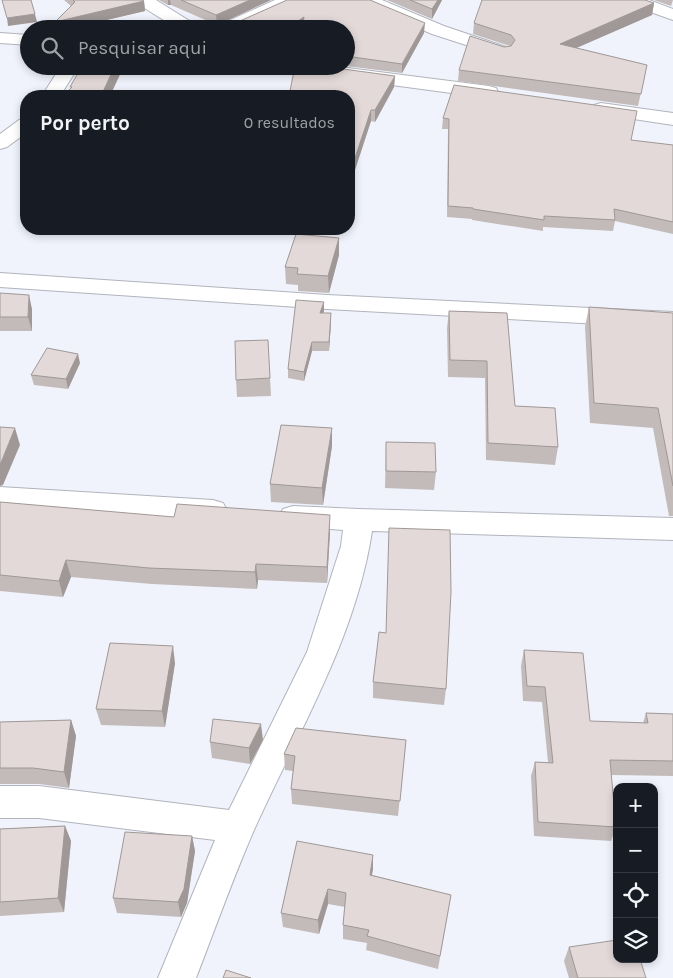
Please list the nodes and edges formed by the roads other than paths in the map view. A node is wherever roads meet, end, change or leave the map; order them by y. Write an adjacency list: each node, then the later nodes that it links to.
1 (144, 0): 6 (street)
2 (289, 0): 7 (street)
3 (368, 0): 10 (street)
4 (634, 0): 5 (street)
5 (673, 15)
6 (176, 20)
7 (244, 20)
8 (0, 38): 9 (street)
9 (20, 39)
10 (503, 52)
11 (64, 75): 13 (street)
12 (355, 75): 14 (street)
13 (55, 90)
14 (503, 94)
15 (581, 106): 16 (street)
16 (673, 119)
17 (20, 128): 18 (street)
18 (0, 143)
19 (0, 280): 20 (street)
20 (673, 320)
21 (0, 497): 22 (street)
22 (239, 512)
23 (269, 514): 24 (street)
24 (359, 520): 25 (street); 27 (street)
25 (673, 529)
26 (0, 802): 27 (street)
27 (238, 827): 28 (street)
28 (177, 978)

